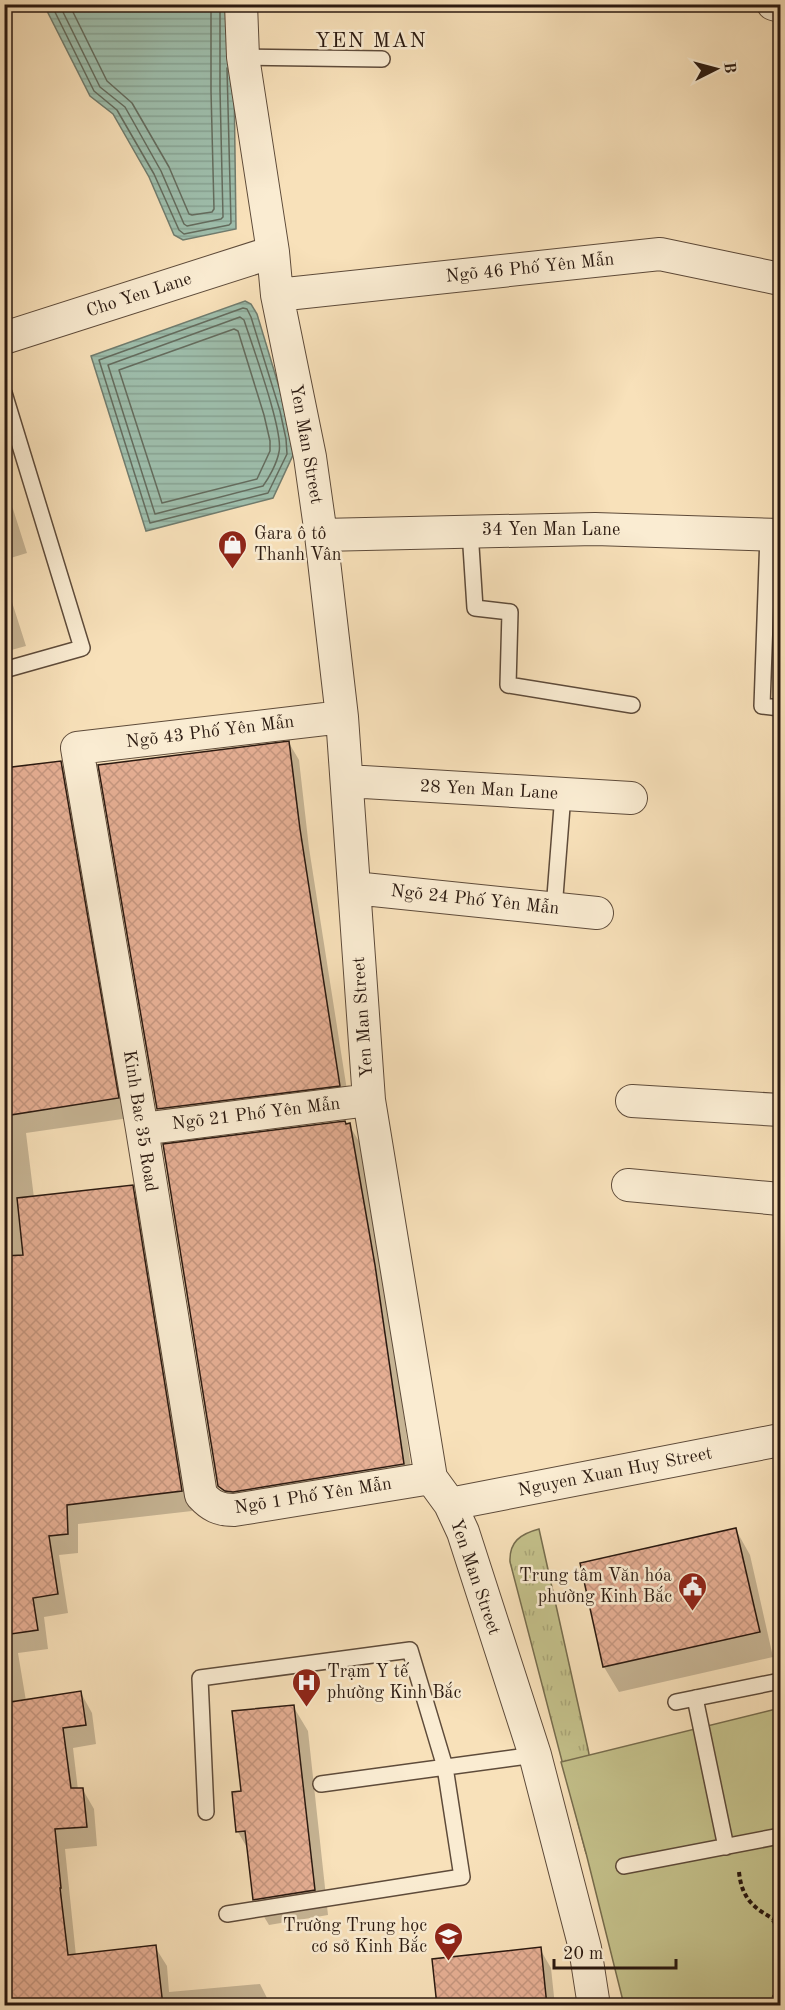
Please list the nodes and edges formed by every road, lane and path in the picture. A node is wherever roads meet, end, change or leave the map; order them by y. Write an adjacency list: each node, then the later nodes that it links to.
1 (241, 4): 4 (street, Yen Man Street)
2 (773, 4): 3 (street)
3 (780, 6)
4 (243, 57): 5 (lane); 6 (street, Yen Man Street)
5 (382, 59)
6 (273, 252): 8 (street, Yen Man Street); 9 (street, Cho Yen Lane)
7 (780, 279): 8 (street, Ngõ 46 Phố Yên Mẫn)
8 (277, 295): 12 (street, Yen Man Street)
9 (4, 338)
10 (4, 393): 14 (lane)
11 (470, 531): 12 (street, 34 Yen Man Lane); 13 (street, 34 Yen Man Lane); 15 (lane)
12 (321, 535): 17 (street, Yen Man Street)
13 (774, 535): 16 (lane)
14 (4, 670)
15 (632, 705)
16 (780, 708)
17 (342, 717): 18 (street, Ngõ 43 Phố Yên Mẫn); 19 (street, Yen Man Street)
18 (77, 748): 28 (street, Kinh Bac 35 Road)
19 (347, 781): 20 (street, 28 Yen Man Lane); 22 (street, Yen Man Street)
20 (563, 794): 21 (street, 28 Yen Man Lane); 23 (lane)
21 (631, 798)
22 (354, 888): 23 (street, Ngõ 24 Phố Yên Mẫn); 25 (street, Yen Man Street)
23 (554, 909): 24 (street, Ngõ 24 Phố Yên Mẫn)
24 (597, 913)
25 (369, 1100): 28 (street, Ngõ 21 Phố Yên Mẫn); 32 (street, Yen Man Street)
26 (632, 1101): 27 (street)
27 (780, 1110)
28 (142, 1129): 33 (street, Kinh Bac 35 Road)
29 (628, 1185): 30 (street)
30 (780, 1199)
31 (780, 1440): 34 (street, Nguyen Xuan Huy Street)
32 (431, 1478): 33 (street, Ngõ 1 Phố Yên Mẫn); 34 (street, Yen Man Street)
33 (201, 1495)
34 (450, 1504): 38 (street, Yen Man Street)
35 (780, 1681): 36 (lane)
36 (694, 1698): 37 (lane); 43 (lane)
37 (676, 1702)
38 (535, 1755): 39 (lane); 50 (street, Yen Man Street)
39 (445, 1767): 40 (lane); 41 (lane); 45 (lane)
40 (321, 1784)
41 (206, 1812)
42 (780, 1836): 43 (lane)
43 (730, 1846): 44 (lane); 46 (path)
44 (624, 1866)
45 (227, 1914)
46 (771, 1917): 47 (path); 48 (path)
47 (780, 1923)
48 (780, 1932)
49 (780, 1989): 51 (path)
50 (594, 2006)
51 (761, 2006)

